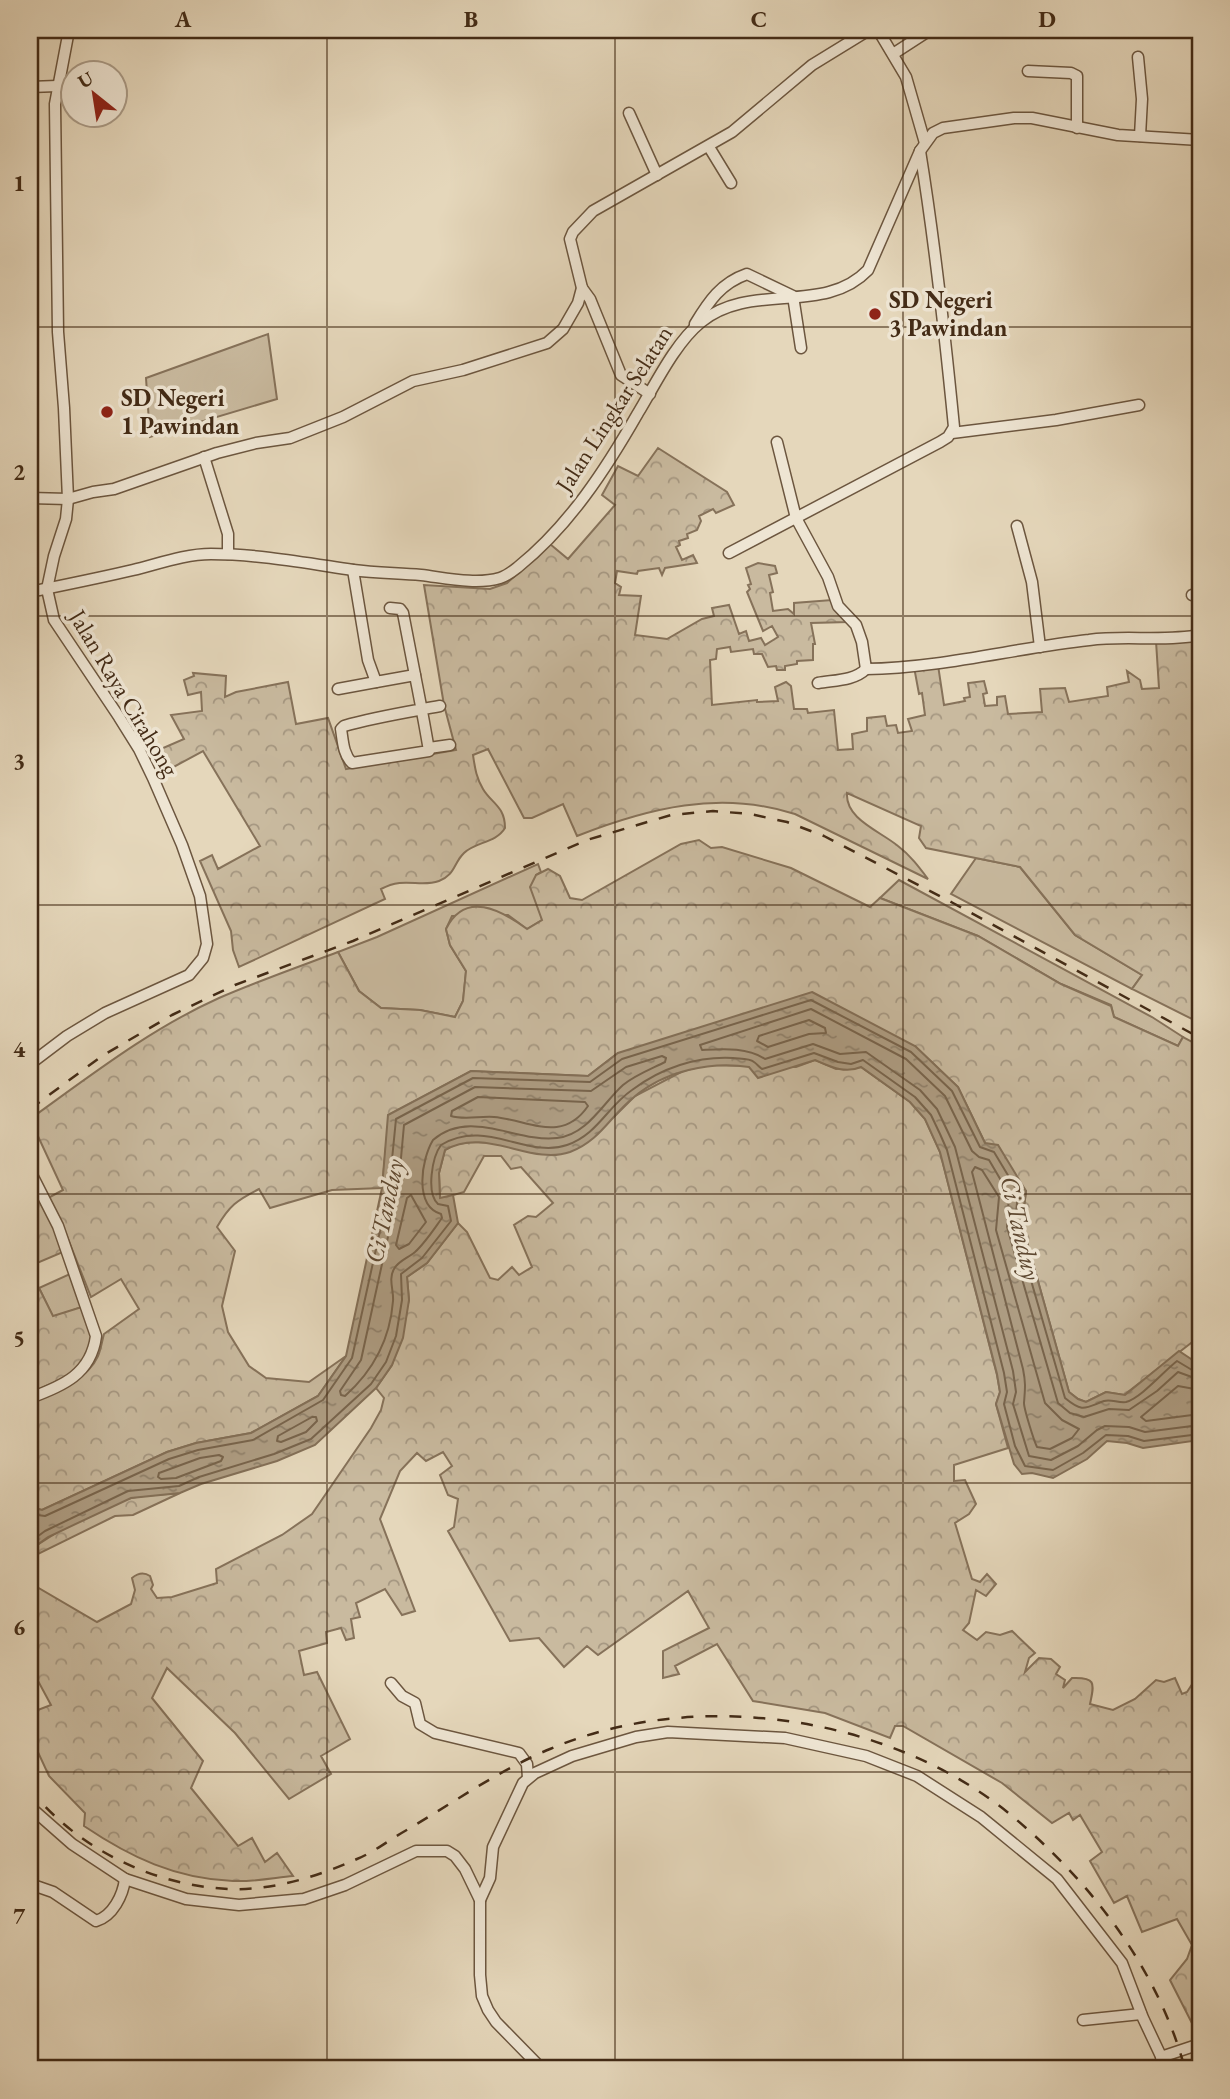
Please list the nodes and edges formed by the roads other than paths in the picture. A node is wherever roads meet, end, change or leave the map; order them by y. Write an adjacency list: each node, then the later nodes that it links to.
1 (69, 30): 8 (street, Jalan Raya Cirahong)
2 (869, 30): 14 (street)
3 (878, 30): 5 (street)
4 (930, 30): 5 (street)
5 (893, 54): 15 (street)
6 (1138, 57): 12 (street)
7 (1028, 71): 11 (street)
8 (57, 86): 9 (street); 28 (street, Jalan Raya Cirahong)
9 (30, 87)
10 (629, 113): 16 (street)
11 (1077, 128): 12 (street); 15 (street)
12 (1140, 136): 13 (street)
13 (1200, 140)
14 (709, 147): 16 (street); 17 (street)
15 (922, 147): 19 (street, Jalan Lingkar Selatan); 24 (street)
16 (657, 175): 18 (street)
17 (731, 183)
18 (582, 288): 22 (street); 26 (street)
19 (793, 296): 20 (street, Jalan Lingkar Selatan); 20 (street); 21 (street)
20 (690, 331): 22 (street, Jalan Lingkar Selatan)
21 (801, 348)
22 (650, 394): 33 (street, Jalan Lingkar Selatan)
23 (1139, 405): 24 (street)
24 (952, 433): 29 (street)
25 (777, 442): 29 (street)
26 (204, 457): 28 (street); 32 (street)
27 (30, 498): 28 (street)
28 (68, 499): 34 (street, Jalan Raya Cirahong)
29 (796, 517): 31 (street); 39 (street)
30 (1017, 526): 38 (street)
31 (729, 553)
32 (228, 554): 33 (street, Jalan Lingkar Selatan); 34 (street, Jalan Lingkar Selatan)
33 (354, 570): 41 (street)
34 (47, 589): 35 (street, Jalan Lingkar Selatan); 48 (street, Jalan Raya Cirahong)
35 (30, 592)
36 (390, 608): 40 (street)
37 (1200, 635): 38 (street)
38 (1040, 647): 39 (street)
39 (866, 668): 42 (street)
40 (415, 676): 41 (street); 45 (street)
41 (376, 682): 43 (street)
42 (818, 683)
43 (338, 690)
44 (440, 706): 45 (street)
45 (421, 709): 47 (street); 47 (street)
46 (450, 745): 47 (street)
47 (429, 748)
48 (30, 1064)
49 (30, 1171): 50 (street)
50 (30, 1398)
51 (391, 1683): 52 (street)
52 (528, 1778): 56 (street); 57 (street)
53 (30, 1807): 54 (street)
54 (125, 1879): 55 (street); 56 (street)
55 (30, 1884)
56 (480, 1900): 61 (street)
57 (1141, 2014): 58 (street); 60 (street)
58 (1083, 2020)
59 (1200, 2044): 60 (street)
60 (1161, 2057): 62 (street)
61 (542, 2069)
62 (1167, 2069)

